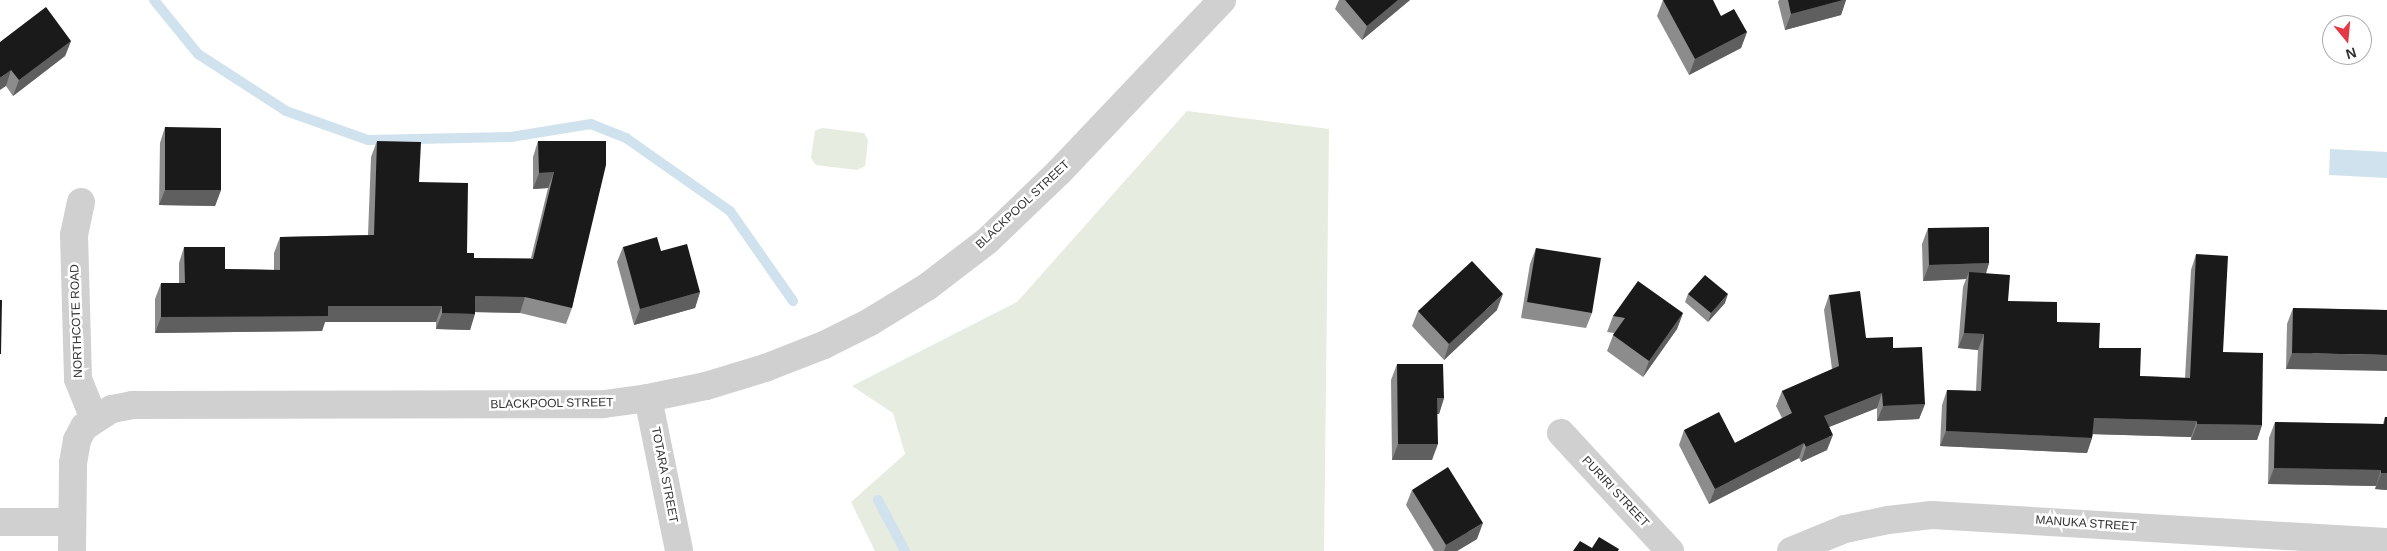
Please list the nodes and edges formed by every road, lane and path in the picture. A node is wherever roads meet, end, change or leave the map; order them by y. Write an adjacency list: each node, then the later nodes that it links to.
1 (1222, 0): 3 (street, BLACKPOOL STREET)
2 (81, 202): 4 (street, NORTHCOTE ROAD)
3 (648, 398): 4 (street, BLACKPOOL STREET); 10 (street, TOTARA STREET)
4 (94, 419): 7 (street)
5 (1561, 433): 11 (street, PURIRI STREET)
6 (0, 522): 7 (street)
7 (72, 522): 9 (street)
8 (2375, 545): 12 (street, MANUKA STREET)
9 (72, 551)
10 (679, 551)
11 (1670, 551)
12 (1791, 551)

